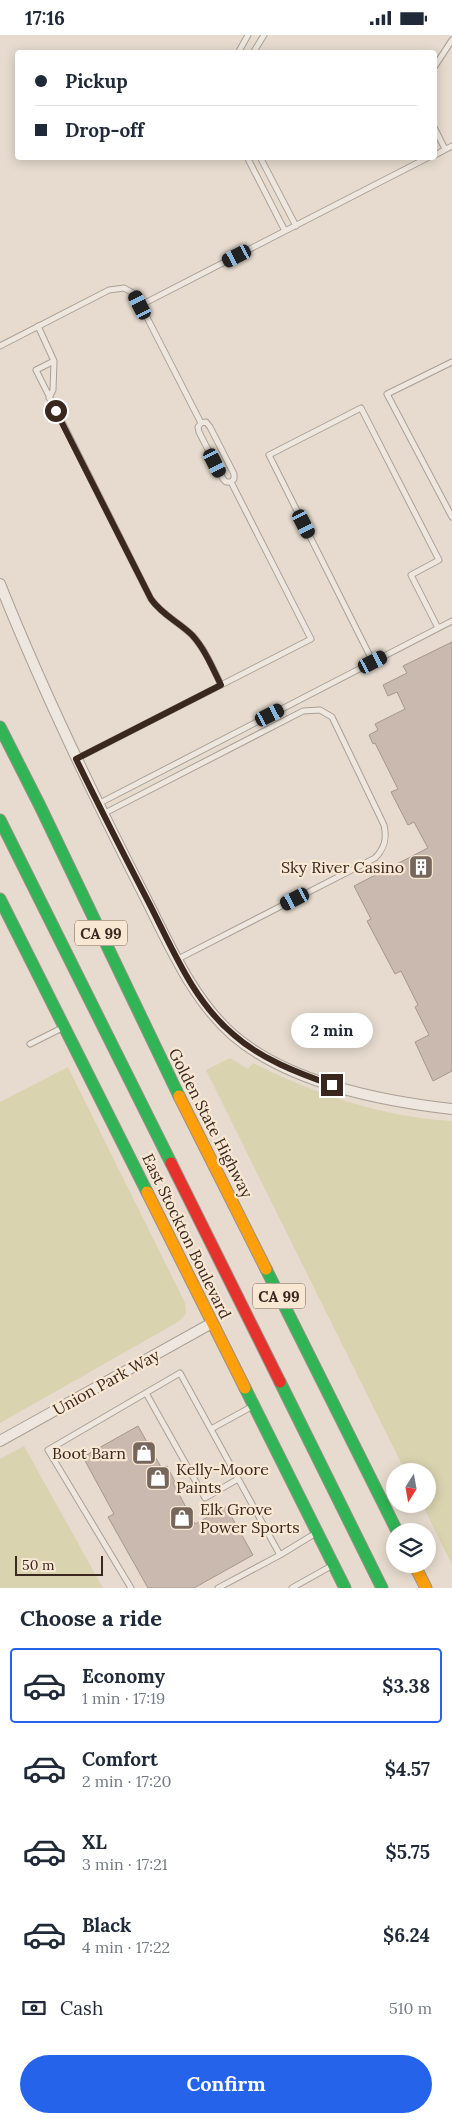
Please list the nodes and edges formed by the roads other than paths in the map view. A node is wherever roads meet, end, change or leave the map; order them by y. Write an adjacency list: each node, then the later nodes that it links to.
1 (248, 35): 4 (lane)
2 (264, 35): 5 (lane)
3 (452, 40): 6 (lane)
4 (240, 50)
5 (255, 50)
6 (437, 63)
7 (437, 133): 9 (lane)
8 (452, 146): 9 (lane)
9 (445, 149): 10 (lane)
10 (437, 154)
11 (249, 160): 15 (lane)
12 (262, 160): 14 (lane)
13 (424, 160): 14 (lane)
14 (296, 226): 15 (lane)
15 (285, 231): 16 (lane)
16 (140, 305): 17 (lane); 22 (lane)
17 (38, 326): 18 (lane); 19 (lane)
18 (0, 346)
19 (54, 361): 21 (lane); 21 (lane)
20 (452, 362): 24 (lane)
21 (49, 398): 29 (lane)
22 (201, 423): 23 (lane); 23 (lane)
23 (231, 482): 29 (lane)
24 (452, 517)
25 (0, 584): 31 (street)
26 (452, 621): 27 (lane)
27 (438, 628): 28 (lane); 28 (lane)
28 (373, 662): 32 (lane)
29 (221, 685): 31 (lane)
30 (0, 727): 46 (main road, Golden State Highway / CA 99)
31 (76, 759): 32 (street)
32 (98, 804): 33 (street)
33 (103, 815): 36 (street); 36 (lane)
34 (0, 820): 55 (main road, CA 99)
35 (0, 899): 37 (main road, East Stockton Boulevard)
36 (178, 959): 39 (street)
37 (64, 1027): 38 (lane); 40 (main road, East Stockton Boulevard)
38 (30, 1044)
39 (452, 1109)
40 (212, 1323): 42 (main road, East Stockton Boulevard); 44 (street, Union Park Way)
41 (146, 1393): 43 (lane); 45 (lane); 51 (lane)
42 (254, 1405): 43 (lane); 47 (main road, East Stockton Boulevard)
43 (211, 1429): 45 (lane)
44 (0, 1441)
45 (238, 1479): 48 (lane)
46 (393, 1523)
47 (317, 1532): 48 (lane); 49 (main road, East Stockton Boulevard)
48 (280, 1555): 52 (lane)
49 (334, 1565): 53 (lane); 54 (main road, East Stockton Boulevard)
50 (418, 1573): 56 (main road)
51 (131, 1588)
52 (218, 1588)
53 (292, 1588)
54 (345, 1588)
55 (382, 1588)
56 (426, 1588)

